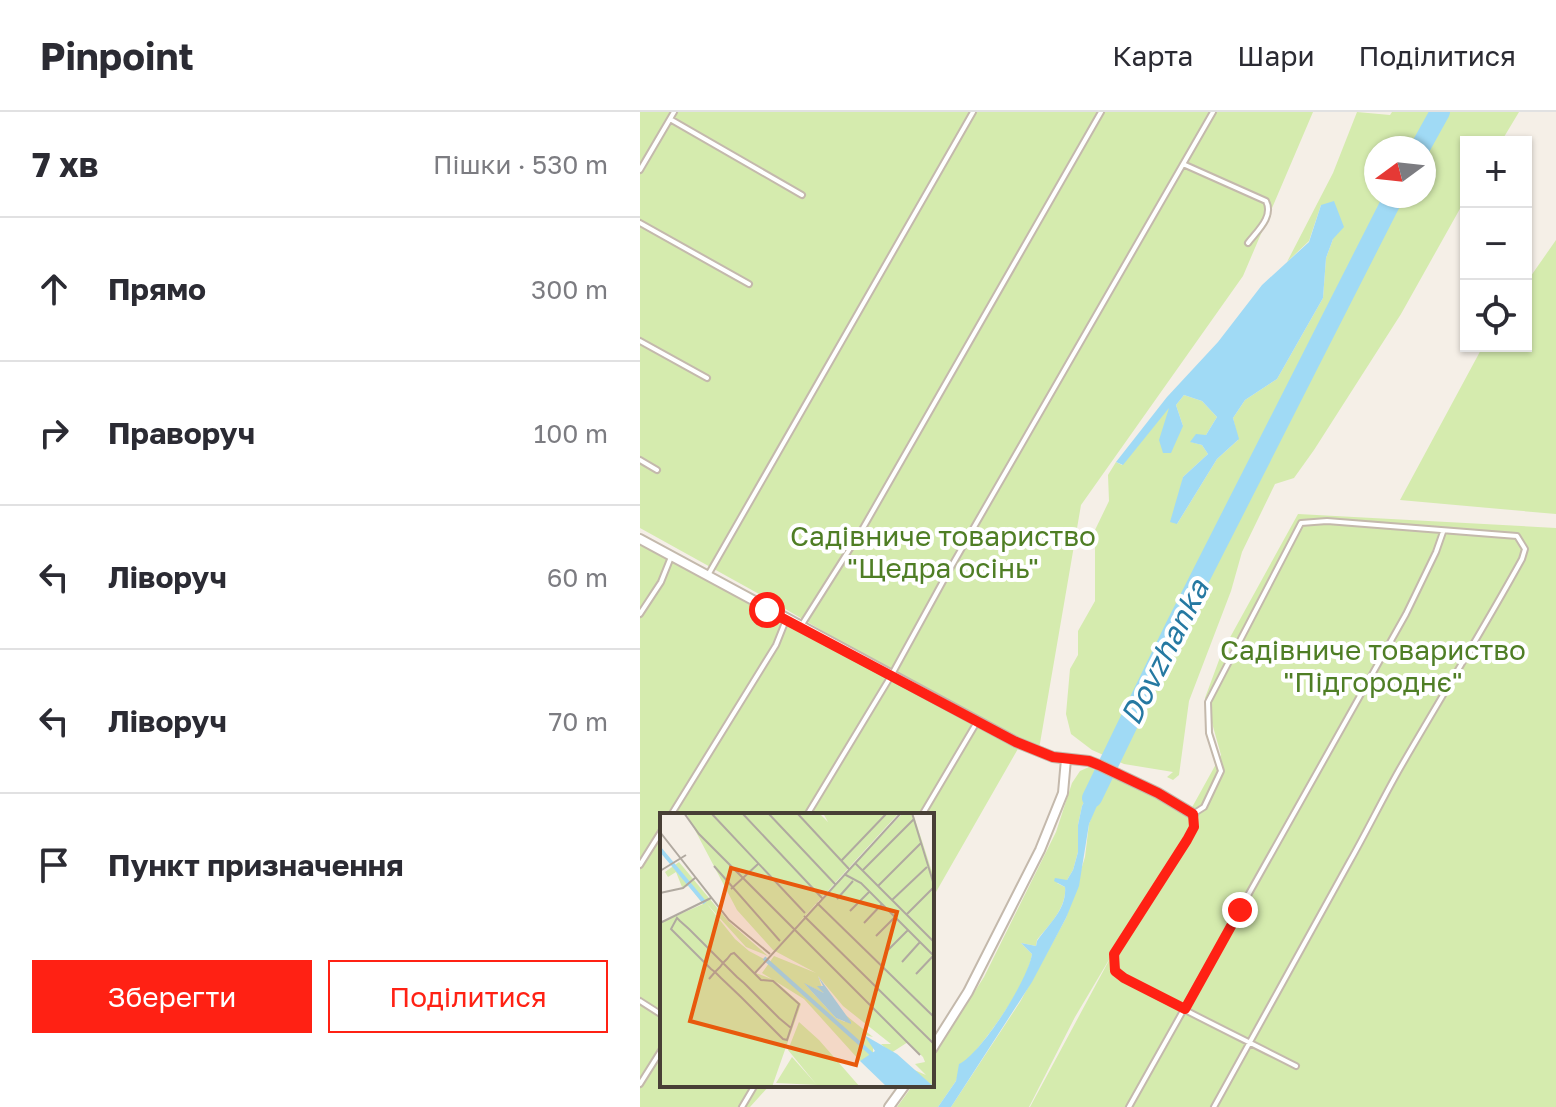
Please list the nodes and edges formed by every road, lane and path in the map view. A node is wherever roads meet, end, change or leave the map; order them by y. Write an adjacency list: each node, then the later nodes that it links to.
1 (674, 112): 5 (lane)
2 (973, 112): 19 (lane)
3 (1101, 112): 22 (lane)
4 (1213, 112): 6 (lane)
5 (670, 119): 7 (lane); 8 (lane)
6 (1183, 164): 10 (lane); 23 (lane)
7 (640, 170)
8 (802, 195)
9 (640, 223): 11 (lane)
10 (1248, 243)
11 (749, 284)
12 (640, 341): 13 (lane)
13 (707, 378)
14 (640, 460): 15 (lane)
15 (657, 470)
16 (1443, 532): 29 (lane); 33 (lane); 35 (lane)
17 (640, 539): 18 (street)
18 (671, 557): 19 (street); 20 (lane)
19 (707, 577): 21 (street)
20 (640, 614)
21 (786, 620): 22 (street); 26 (lane)
22 (800, 628): 23 (street)
23 (891, 676): 24 (street); 27 (lane)
24 (977, 722): 25 (street); 28 (lane)
25 (1066, 759): 29 (street); 36 (street)
26 (672, 813)
27 (808, 813)
28 (923, 813)
29 (1193, 814): 33 (lane)
30 (660, 833): 31 (lane)
31 (640, 865)
32 (640, 1001): 34 (lane)
33 (1185, 1009): 35 (lane); 44 (lane)
34 (660, 1014)
35 (1250, 1042): 38 (lane); 45 (lane)
36 (934, 1046)
37 (660, 1052): 39 (lane)
38 (1296, 1066)
39 (640, 1084)
40 (754, 1087): 42 (lane)
41 (904, 1087): 43 (street)
42 (742, 1107)
43 (889, 1107)
44 (1129, 1107)
45 (1214, 1107)

